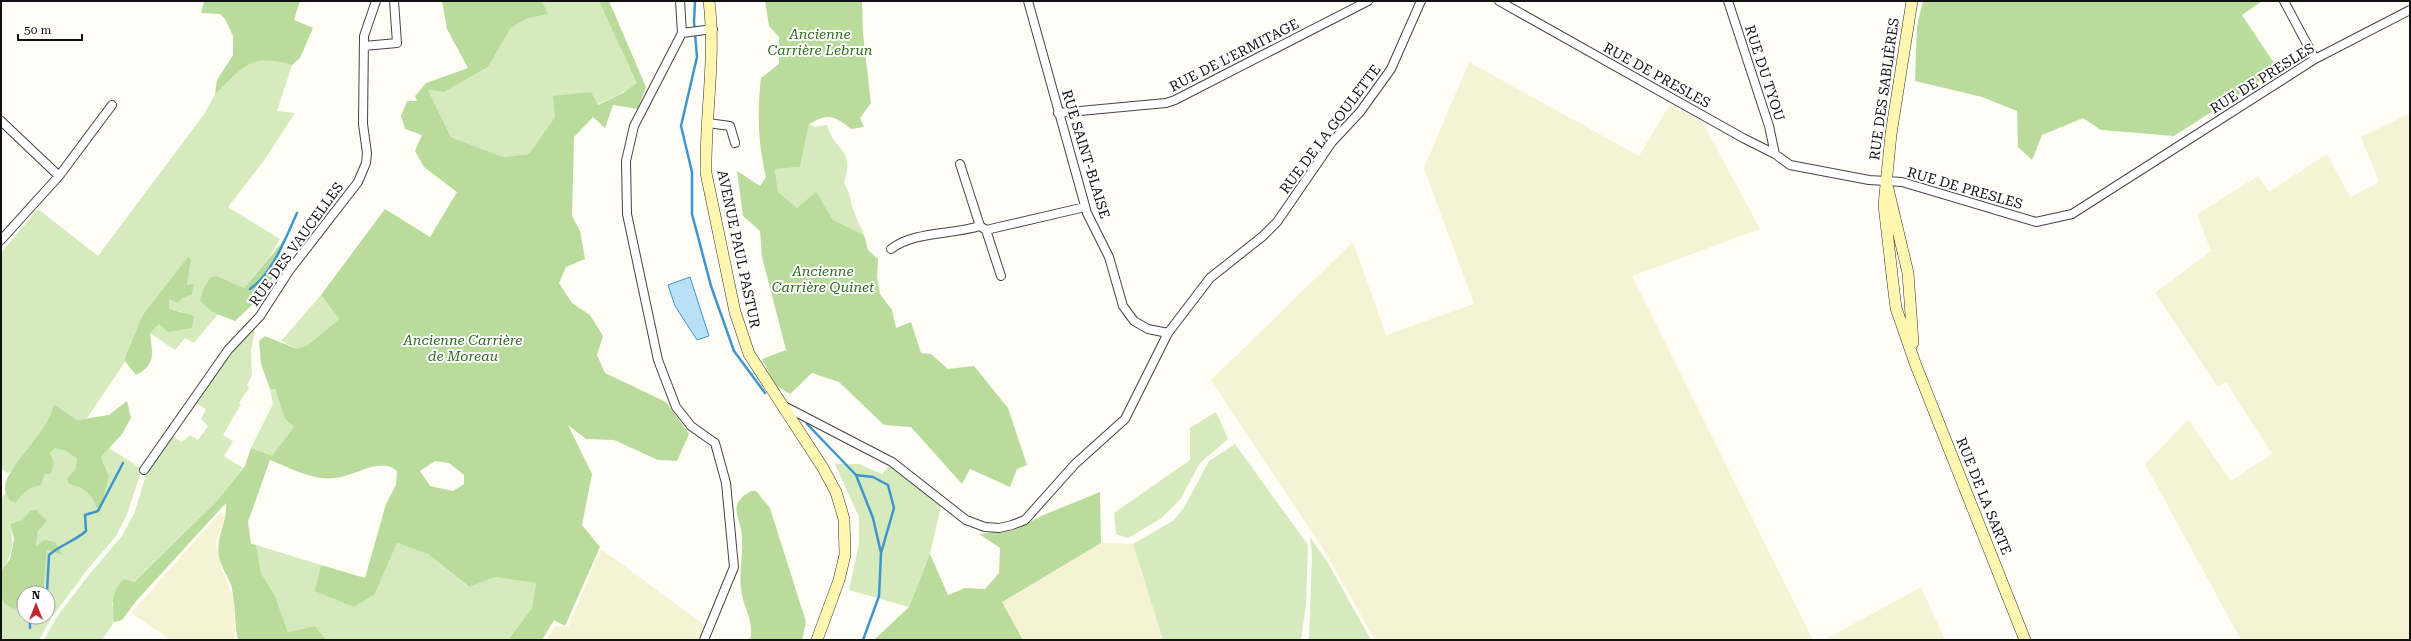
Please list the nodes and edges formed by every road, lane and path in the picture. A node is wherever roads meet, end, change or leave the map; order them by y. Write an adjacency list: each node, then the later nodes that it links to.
1 (376, 1): 15 (street, RUE DES VAUCELLES)
2 (394, 1): 15 (street)
3 (680, 1): 14 (street)
4 (709, 1): 13 (main road, AVENUE PAUL PASTUR)
5 (1028, 1): 18 (street, RUE SAINT-BLAISE)
6 (1368, 1): 18 (street, RUE DE L'ERMITAGE)
7 (1421, 1): 34 (street, RUE DE LA GOULETTE)
8 (1499, 1): 22 (street, RUE DE PRESLES)
9 (1728, 1): 22 (street, RUE DU TYOU)
10 (1912, 1): 25 (main road, RUE DES SABLIÈRES)
11 (2284, 1): 16 (street)
12 (2410, 10): 16 (street, RUE DE PRESLES)
13 (712, 29): 14 (street); 20 (main road, AVENUE PAUL PASTUR)
14 (685, 32): 38 (street)
15 (364, 46): 37 (street, RUE DES VAUCELLES)
16 (2315, 59): 25 (street, RUE DE PRESLES)
17 (112, 105): 24 (street)
18 (1058, 113): 26 (street, RUE SAINT-BLAISE)
19 (1, 121): 24 (street)
20 (708, 123): 21 (street); 36 (main road, AVENUE PAUL PASTUR)
21 (735, 143)
22 (1775, 154): 25 (street, RUE DE PRESLES)
23 (960, 164): 27 (street)
24 (59, 176): 29 (street)
25 (1886, 181): 28 (main road, RUE DE LA SARTE)
26 (1085, 207): 27 (street); 34 (street, RUE SAINT-BLAISE)
27 (983, 228): 30 (street); 31 (street)
28 (1892, 232): 32 (main road, RUE DE LA SARTE); 33 (main road, RUE DE LA SARTE)
29 (1, 240)
30 (891, 249)
31 (1001, 276)
32 (1909, 306): 33 (main road); 35 (main road, RUE DE LA SARTE)
33 (1896, 308): 35 (main road, RUE DE LA SARTE)
34 (1168, 333): 36 (street, RUE DE LA GOULETTE)
35 (1915, 363): 40 (main road, RUE DE LA SARTE)
36 (781, 405): 39 (main road, AVENUE PAUL PASTUR)
37 (144, 470)
38 (704, 640)
39 (816, 640)
40 (2025, 640)

